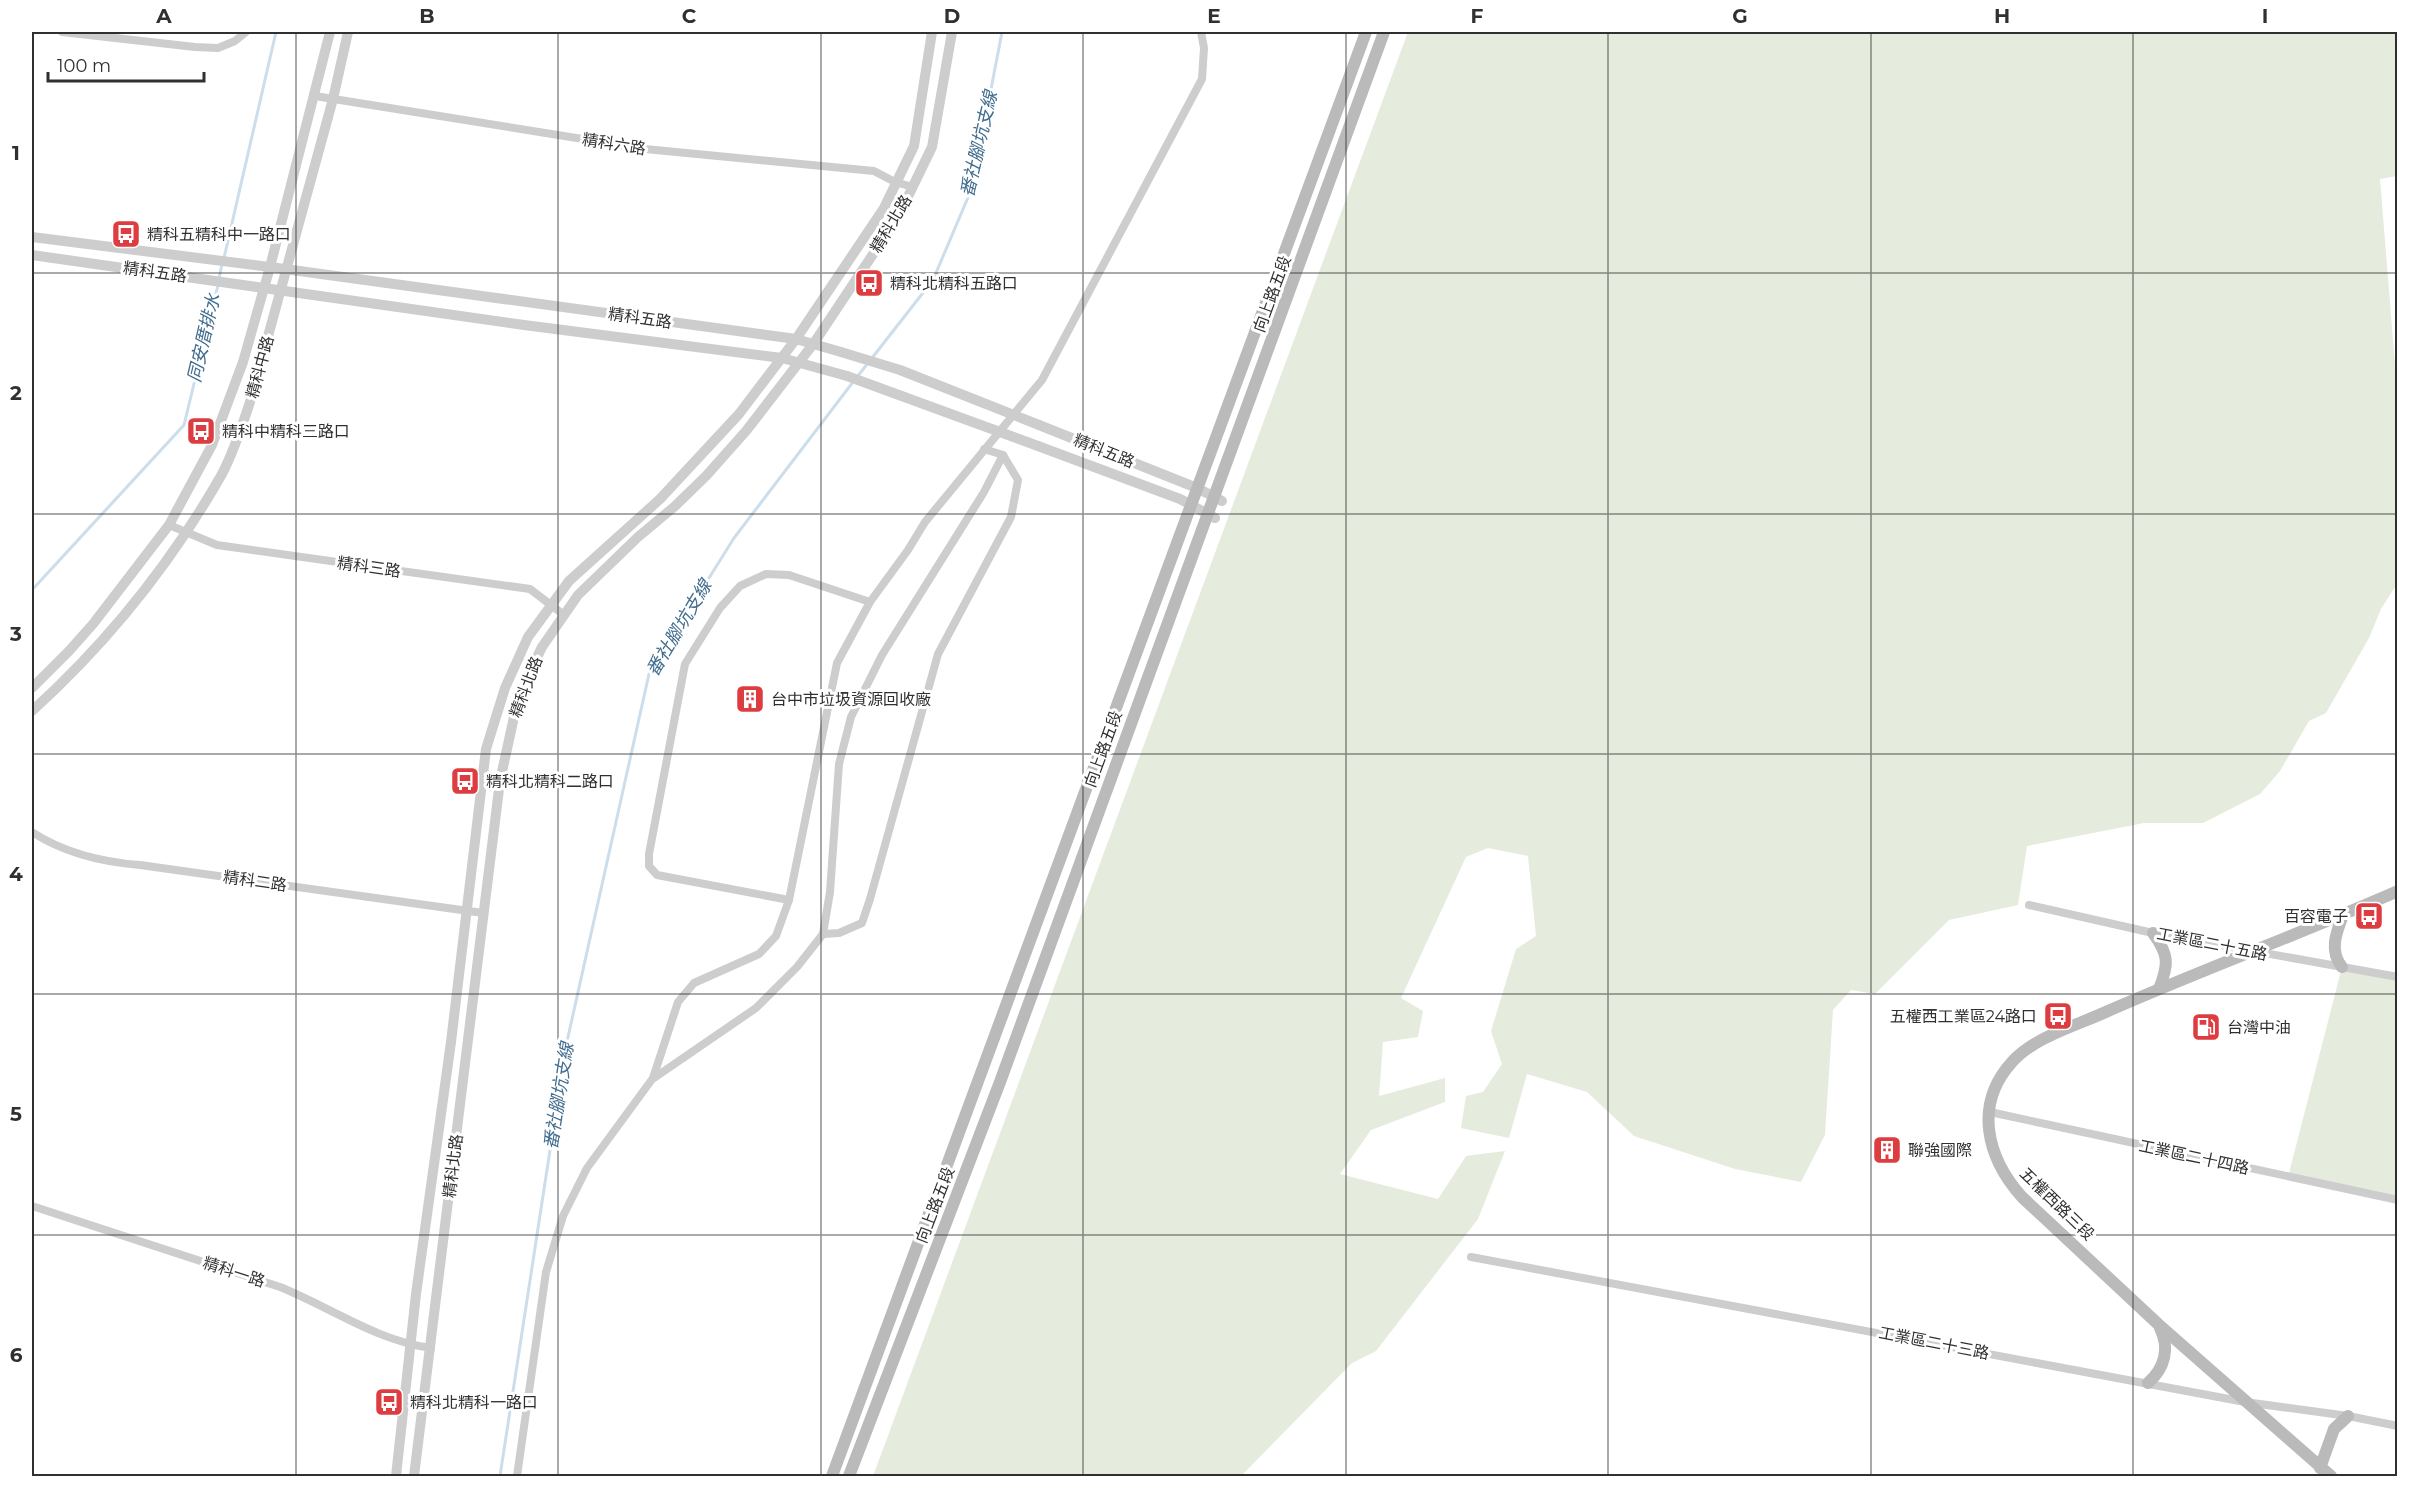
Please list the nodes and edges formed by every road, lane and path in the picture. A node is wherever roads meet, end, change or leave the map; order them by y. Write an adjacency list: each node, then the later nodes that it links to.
1 (62, 32): 2 (street)
2 (246, 32)
3 (330, 32): 10 (street, 精科中路)
4 (348, 32): 11 (street, 精科中路)
5 (932, 32): 12 (street, 精科北路)
6 (952, 32): 13 (street, 精科北路)
7 (1200, 32): 24 (street)
8 (1366, 32): 26 (main road, 向上路五段)
9 (1384, 32): 27 (main road, 向上路五段)
10 (315, 96): 11 (street, 精科六路); 16 (street, 精科中路)
11 (333, 99): 12 (street, 精科六路); 17 (street, 精科中路)
12 (895, 182): 13 (street, 精科六路); 20 (street, 精科北路)
13 (913, 187): 21 (street, 精科北路)
14 (32, 237): 16 (street, 精科五路)
15 (32, 255): 18 (street, 精科五路)
16 (270, 267): 17 (street, 精科五路); 18 (street, 精科中路)
17 (288, 270): 19 (street, 精科中路); 20 (street, 精科五路)
18 (262, 287): 19 (street, 精科五路); 30 (street, 精科中路)
19 (280, 290): 22 (street, 精科五路); 31 (street, 精科中路)
20 (796, 339): 21 (street, 精科五路); 22 (street, 精科北路)
21 (814, 343): 23 (street, 精科北路); 26 (street, 精科五路, bridge)
22 (782, 358): 23 (street, 精科五路); 33 (street, 精科北路)
23 (799, 363): 28 (street, 精科五路, bridge); 34 (street, 精科北路)
24 (984, 449): 25 (street); 32 (street)
25 (1003, 455): 45 (street); 45 (street)
26 (1197, 489): 27 (street, 精科五路); 28 (main road, 向上路五段)
27 (1218, 499): 29 (main road, 向上路五段)
28 (1191, 504): 29 (street, 精科五路); 66 (main road, 向上路五段)
29 (1211, 516): 67 (main road, 向上路五段)
30 (169, 525): 31 (street, 精科三路); 35 (street, 精科中路)
31 (183, 533): 33 (street, 精科三路); 36 (street, 精科中路)
32 (870, 602): 39 (street); 39 (street)
33 (552, 604): 34 (street, 精科三路); 41 (street, 精科北路)
34 (564, 615): 42 (street, 精科北路)
35 (32, 688)
36 (32, 711)
37 (32, 832): 41 (street, 精科二路)
38 (2397, 891): 43 (main road, 五權西路三段)
39 (789, 900): 50 (street)
40 (2029, 904): 44 (street, 工業區二十五路)
41 (467, 909): 42 (street, 精科二路); 56 (street, 精科北路)
42 (483, 913): 57 (street, 精科北路)
43 (2343, 915): 46 (main road, 五權西路三段); 47 (main road)
44 (2153, 933): 46 (street, 工業區二十五路); 49 (main road)
45 (824, 934): 50 (street)
46 (2247, 952): 47 (street, 工業區二十五路); 49 (main road, 五權西路三段)
47 (2342, 967): 48 (street, 工業區二十五路)
48 (2397, 977)
49 (2159, 989): 51 (main road, 五權西路三段)
50 (653, 1078): 65 (street)
51 (1990, 1112): 52 (street, 工業區二十四路); 55 (main road, 五權西路三段)
52 (2397, 1200)
53 (32, 1206): 56 (street, 精科一路)
54 (1471, 1257): 58 (street, 工業區二十三路)
55 (2158, 1324): 58 (main road); 59 (main road, 五權西路三段)
56 (411, 1346): 57 (street, 精科一路); 63 (street, 精科北路)
57 (431, 1348): 64 (street, 精科北路)
58 (2148, 1383): 59 (street, 工業區二十三路)
59 (2245, 1402): 60 (street, 工業區二十三路); 62 (main road, 五權西路三段)
60 (2348, 1416): 61 (street, 工業區二十三路); 62 (main road)
61 (2397, 1426)
62 (2320, 1468): 68 (main road, 五權西路三段)
63 (396, 1476)
64 (414, 1476)
65 (517, 1476)
66 (832, 1476)
67 (849, 1476)
68 (2331, 1476)

